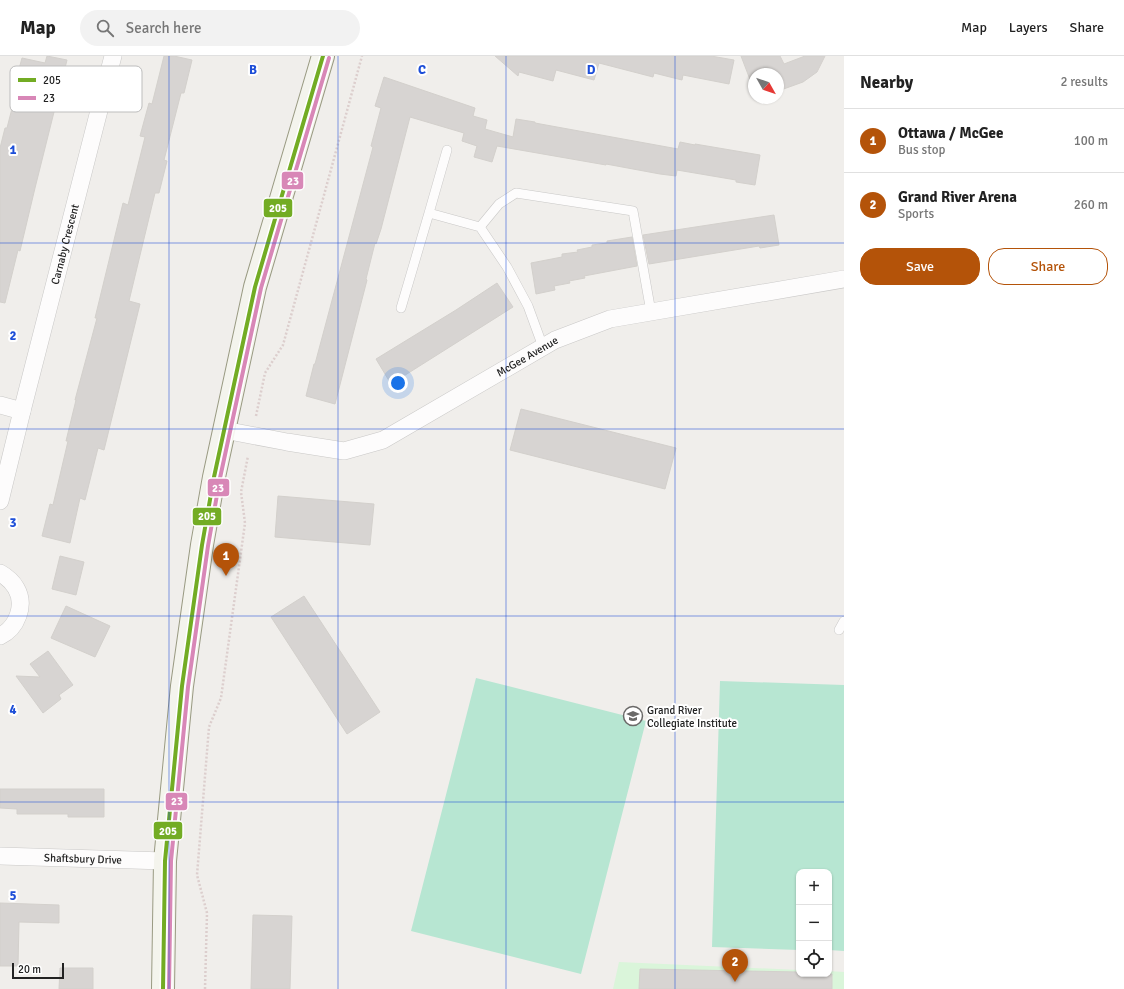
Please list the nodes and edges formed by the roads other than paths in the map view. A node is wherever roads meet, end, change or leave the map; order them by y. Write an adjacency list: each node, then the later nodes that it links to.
1 (112, 56): 3 (street, Carnaby Crescent)
2 (323, 56): 14 (main road)
3 (109, 66)
4 (98, 112): 13 (street, Carnaby Crescent)
5 (447, 150): 6 (lane)
6 (429, 213): 7 (lane); 9 (lane)
7 (480, 227): 10 (lane); 11 (lane)
8 (844, 279): 10 (street, McGee Avenue)
9 (401, 308)
10 (651, 312): 11 (street, McGee Avenue)
11 (542, 347): 14 (street, McGee Avenue)
12 (0, 405): 13 (street)
13 (22, 411): 15 (street, Carnaby Crescent)
14 (224, 430): 21 (main road)
15 (0, 501)
16 (0, 573): 19 (street)
17 (844, 621): 18 (lane)
18 (839, 630)
19 (0, 636)
20 (0, 856): 21 (street, Shaftsbury Drive)
21 (165, 861): 22 (main road)
22 (163, 989)

